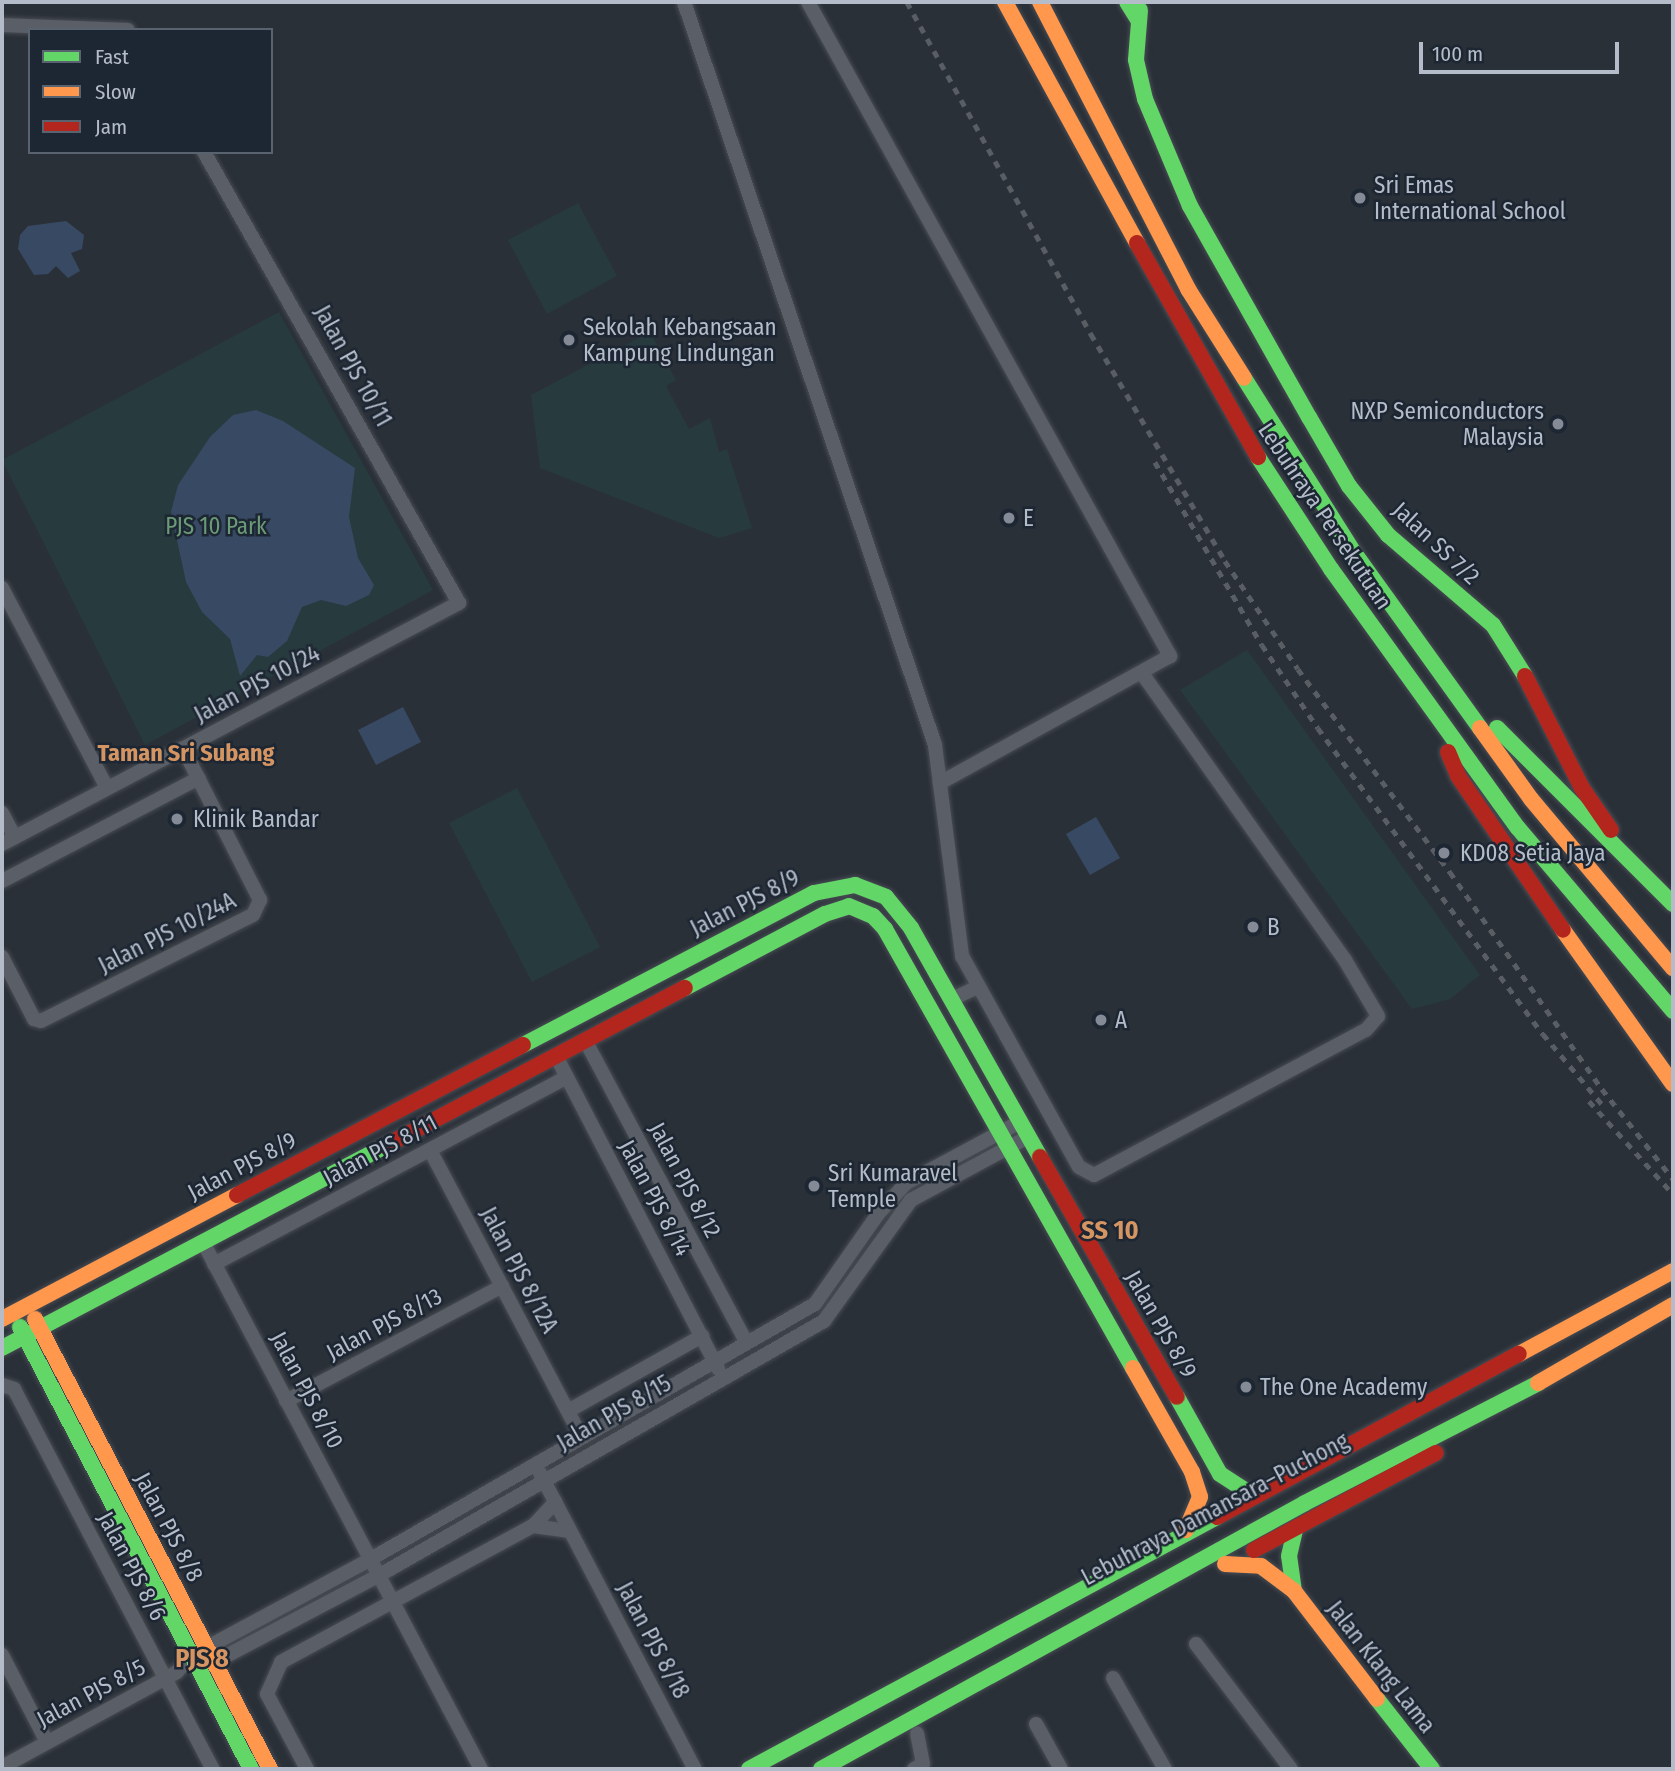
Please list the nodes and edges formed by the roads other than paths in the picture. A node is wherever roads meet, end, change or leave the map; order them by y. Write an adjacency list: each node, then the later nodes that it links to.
1 (808, 2): 13 (street)
2 (1005, 2): 15 (main road, Lebuhraya Persekutuan)
3 (1040, 2): 14 (main road, Lebuhraya Persekutuan)
4 (1127, 2): 7 (main road)
5 (1140, 2): 7 (main road, Jalan SS 7/2)
6 (683, 8): 18 (street)
7 (1139, 21): 24 (main road, Jalan SS 7/2)
8 (2, 24): 9 (street)
9 (86, 28)
10 (206, 154): 12 (street, Jalan PJS 10/11)
11 (2, 588): 19 (street)
12 (458, 603): 16 (street, Jalan PJS 10/24)
13 (1142, 673): 18 (street); 29 (street)
14 (1444, 675): 24 (main road); 28 (main road, Lebuhraya Persekutuan)
15 (1433, 714): 32 (main road, Lebuhraya Persekutuan); 36 (main road)
16 (183, 748): 17 (street, Jalan PJS 10/24A); 19 (street, Jalan PJS 10/24)
17 (199, 778): 22 (street); 26 (street, Jalan PJS 10/24A)
18 (940, 783): 29 (street)
19 (107, 788): 21 (street, Jalan PJS 10/24)
20 (2, 813): 21 (street)
21 (8, 841)
22 (2, 881)
23 (844, 885): 25 (main road); 27 (main road, Jalan PJS 8/9); 31 (main road, Jalan PJS 8/9)
24 (1668, 899)
25 (857, 907): 30 (main road, Jalan PJS 8/9); 38 (main road, Jalan PJS 8/9)
26 (2, 957)
27 (673, 966): 30 (main road); 48 (main road, Jalan PJS 8/9)
28 (1673, 968)
29 (978, 987): 31 (street)
30 (685, 989): 33 (main road, Jalan PJS 8/9)
31 (952, 999): 37 (main road, Jalan PJS 8/9)
32 (1673, 1012)
33 (585, 1040): 34 (main road, Jalan PJS 8/9); 52 (street, Jalan PJS 8/12)
34 (556, 1056): 35 (street, Jalan PJS 8/14); 42 (main road, Jalan PJS 8/9)
35 (567, 1077): 41 (street, Jalan PJS 8/11); 51 (street, Jalan PJS 8/14)
36 (1673, 1084)
37 (1020, 1122): 38 (street, Jalan PJS 8/15); 39 (main road, Jalan PJS 8/9)
38 (1000, 1132): 40 (main road, Jalan PJS 8/9); 52 (street, Jalan PJS 8/15)
39 (1028, 1137): 40 (street, Jalan PJS 8/15); 62 (main road, Jalan PJS 8/9)
40 (1009, 1148): 55 (street, Jalan PJS 8/15); 65 (main road, Jalan PJS 8/9)
41 (430, 1150): 43 (street, Jalan PJS 8/11); 45 (street, Jalan PJS 8/12A)
42 (203, 1242): 43 (street, Jalan PJS 8/10); 50 (main road, Jalan PJS 8/9)
43 (214, 1264): 57 (street, Jalan PJS 8/10)
44 (1673, 1271): 62 (main road)
45 (502, 1286): 57 (street, Jalan PJS 8/13); 58 (street, Jalan PJS 8/12A)
46 (1673, 1287): 81 (main road, Lebuhraya Damansara–Puchong)
47 (1673, 1305): 93 (main road, Lebuhraya Damansara–Puchong)
48 (14, 1312): 50 (main road, Jalan PJS 8/8)
49 (1673, 1321): 66 (main road)
50 (32, 1332): 53 (main road, Jalan PJS 8/9); 75 (main road, Jalan PJS 8/8); 76 (main road, Jalan PJS 8/8)
51 (702, 1336): 54 (street, Jalan PJS 8/14); 58 (street)
52 (746, 1342): 54 (street, Jalan PJS 8/15)
53 (2, 1348)
54 (715, 1361): 55 (street); 59 (street, Jalan PJS 8/15)
55 (723, 1378): 61 (street, Jalan PJS 8/15)
56 (5, 1385): 78 (street, Jalan PJS 8/6)
57 (286, 1401): 68 (street, Jalan PJS 8/10)
58 (568, 1411): 59 (street, Jalan PJS 8/12A)
59 (581, 1437): 60 (street, Jalan PJS 8/15)
60 (535, 1464): 61 (street, Jalan PJS 8/18); 68 (street, Jalan PJS 8/15)
61 (543, 1480): 63 (street, Jalan PJS 8/18); 70 (street, Jalan PJS 8/15)
62 (1254, 1496): 65 (main road)
63 (555, 1502): 64 (street); 67 (street, Jalan PJS 8/18)
64 (533, 1526): 67 (street); 72 (street)
65 (1186, 1530): 77 (main road)
66 (1295, 1530): 69 (main road); 71 (main road, Jalan Klang Lama)
67 (570, 1531): 90 (street, Jalan PJS 8/18)
68 (369, 1560): 70 (street, Jalan PJS 8/10); 75 (street, Jalan PJS 8/15)
69 (1225, 1564): 71 (main road, Jalan Klang Lama); 82 (main road)
70 (377, 1576): 72 (street); 75 (street, Jalan PJS 8/15)
71 (1294, 1591): 99 (main road, Jalan Klang Lama)
72 (398, 1599): 88 (street); 89 (street)
73 (1196, 1644): 98 (street)
74 (2, 1655): 83 (street)
75 (210, 1655): 76 (street, Jalan PJS 8/15); 87 (main road, Jalan PJS 8/8)
76 (194, 1663): 78 (street, Jalan PJS 8/15); 86 (main road, Jalan PJS 8/8)
77 (934, 1669): 81 (main road); 91 (main road)
78 (171, 1675): 83 (street, Jalan PJS 8/5); 85 (street, Jalan PJS 8/6)
79 (1113, 1678): 97 (street)
80 (1035, 1724): 96 (street)
81 (861, 1725): 92 (main road, Lebuhraya Damansara–Puchong)
82 (917, 1734): 94 (main road); 95 (street)
83 (47, 1742): 84 (street, Jalan PJS 8/5)
84 (2, 1767)
85 (213, 1769)
86 (251, 1769)
87 (270, 1769)
88 (307, 1769)
89 (481, 1769)
90 (695, 1769)
91 (749, 1769)
92 (776, 1769)
93 (821, 1769)
94 (853, 1769)
95 (914, 1769)
96 (1061, 1769)
97 (1165, 1769)
98 (1291, 1769)
99 (1432, 1769)

